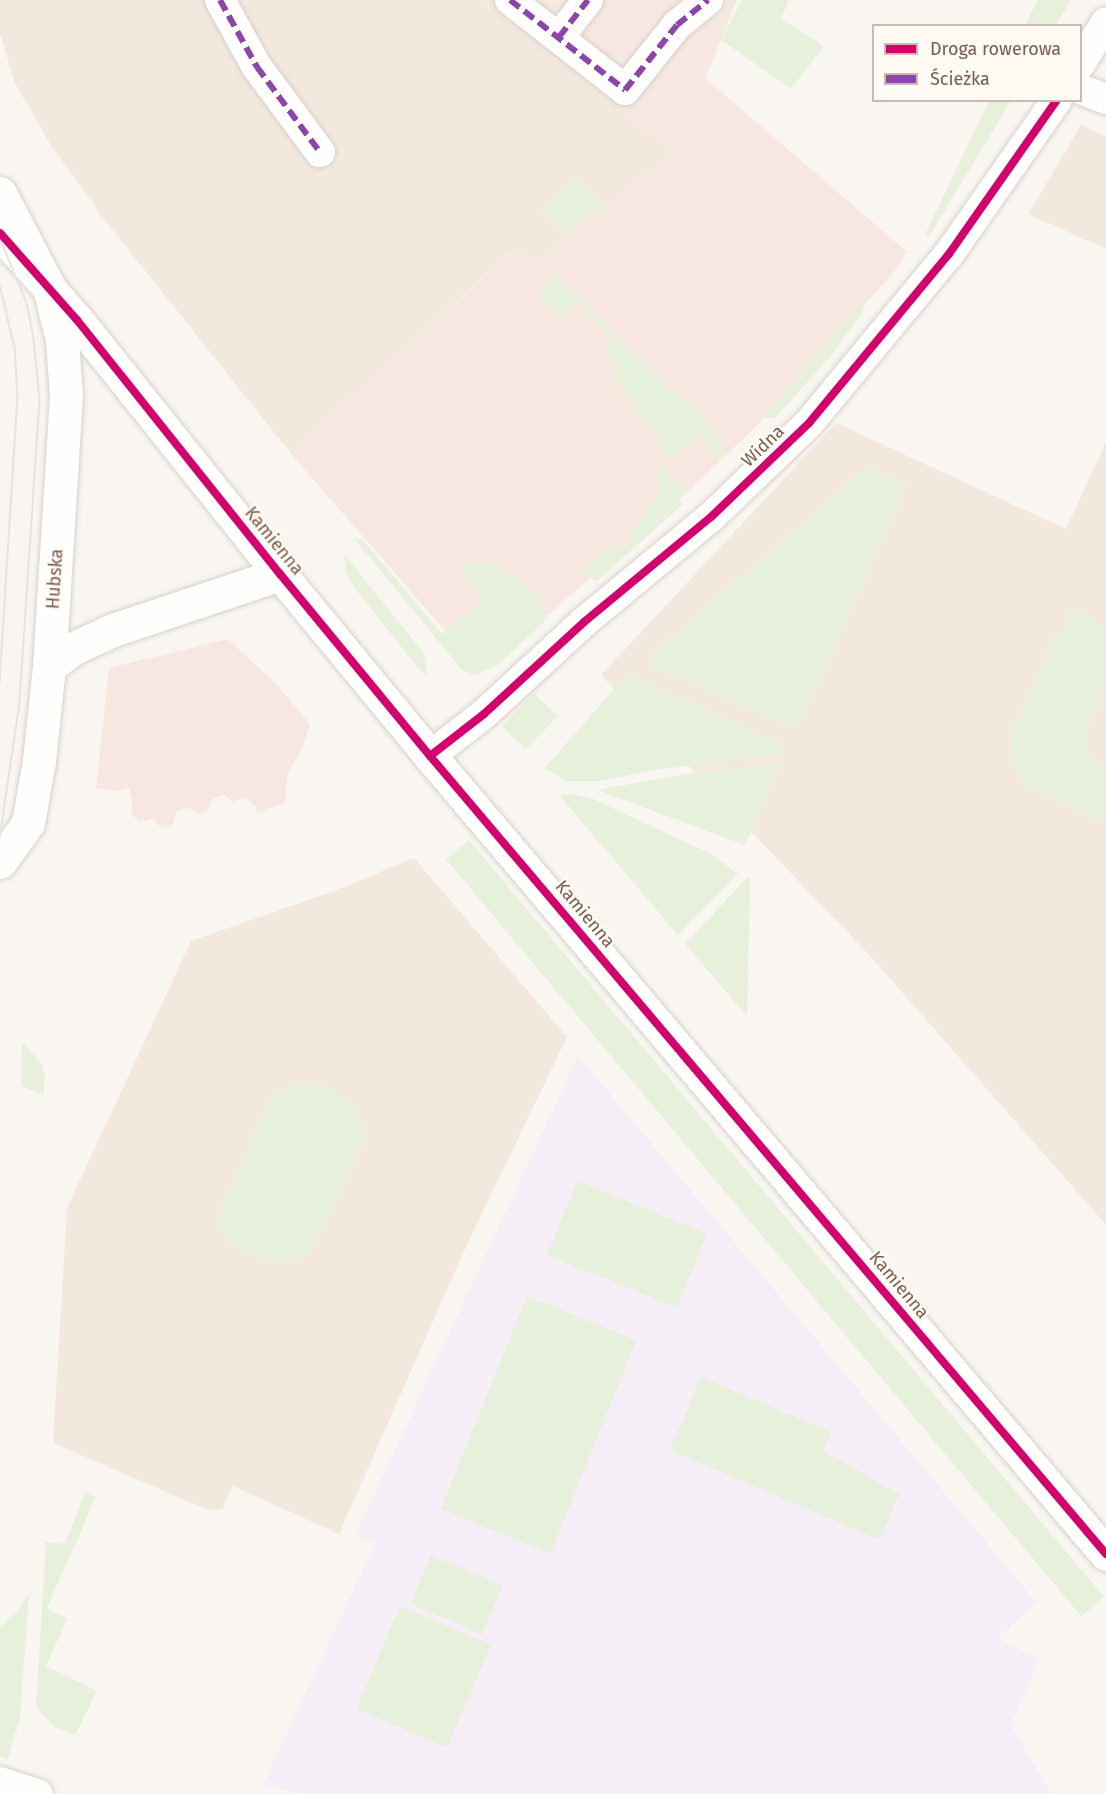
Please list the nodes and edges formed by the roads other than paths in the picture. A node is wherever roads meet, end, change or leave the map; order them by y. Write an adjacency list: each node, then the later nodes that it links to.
1 (220, 0): 11 (street)
2 (510, 0): 6 (street)
3 (588, 0): 6 (street)
4 (708, 0): 6 (street)
5 (1106, 22): 7 (street)
6 (559, 37)
7 (1082, 61)
8 (1082, 90): 9 (street)
9 (1106, 99)
10 (1056, 102): 17 (street, Widna)
11 (320, 152)
12 (0, 193): 14 (street)
13 (0, 233): 14 (street)
14 (49, 286): 15 (street, Kamienna); 16 (street, Hubska)
15 (280, 573): 16 (street); 17 (street, Kamienna)
16 (49, 667): 18 (street, Hubska)
17 (430, 756): 19 (street, Kamienna)
18 (0, 862)
19 (1106, 1554)
20 (0, 1782): 21 (street)
21 (38, 1794)

